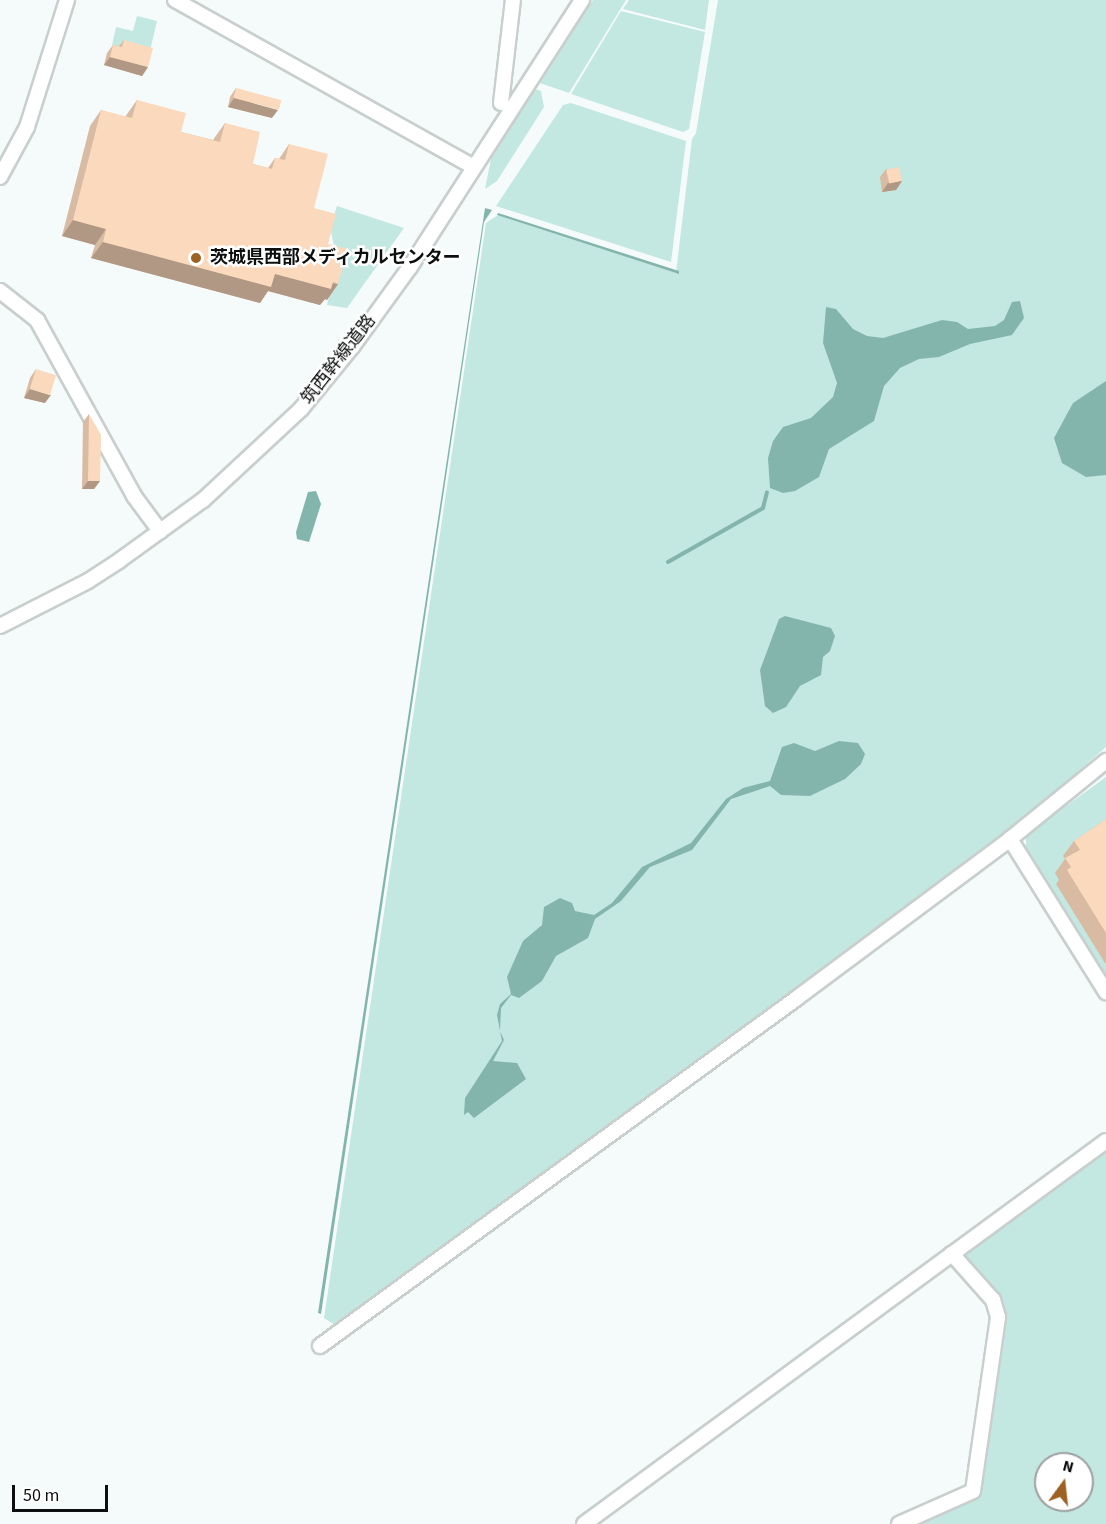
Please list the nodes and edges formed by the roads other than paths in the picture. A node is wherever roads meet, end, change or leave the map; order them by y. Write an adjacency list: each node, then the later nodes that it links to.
1 (67, 0): 7 (street)
2 (175, 0): 6 (street)
3 (513, 0): 5 (street)
4 (582, 0): 6 (street, 筑西幹線道路)
5 (501, 103)
6 (474, 167): 9 (street, 筑西幹線道路)
7 (0, 177)
8 (0, 291): 9 (street)
9 (160, 531): 10 (street, 筑西幹線道路)
10 (0, 626)
11 (1106, 761): 12 (street)
12 (1010, 839): 13 (street); 16 (street)
13 (1106, 992)
14 (1106, 1141): 15 (street)
15 (952, 1254): 17 (street); 18 (street)
16 (320, 1346)
17 (584, 1524)
18 (899, 1524)

